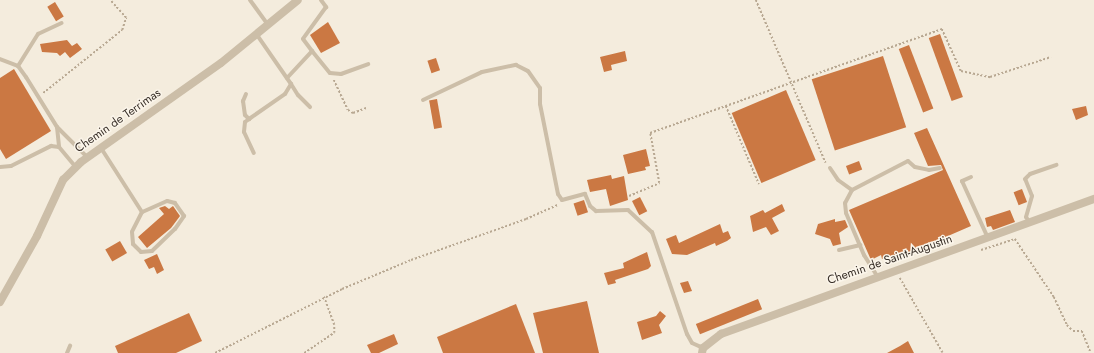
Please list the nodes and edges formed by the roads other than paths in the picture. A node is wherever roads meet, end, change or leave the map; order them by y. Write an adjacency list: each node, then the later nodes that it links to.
1 (250, 0): 5 (lane)
2 (298, 0): 5 (street, Chemin de Terrimas)
3 (321, 0): 7 (lane)
4 (62, 23): 10 (lane)
5 (268, 26): 6 (street, Chemin de Terrimas)
6 (257, 35): 11 (lane); 19 (street, Chemin de Terrimas)
7 (312, 52): 9 (lane); 11 (lane)
8 (0, 59): 10 (lane)
9 (368, 64)
10 (18, 66): 17 (lane)
11 (288, 78): 12 (lane)
12 (291, 84): 15 (lane); 16 (lane)
13 (246, 94): 16 (lane)
14 (423, 100): 38 (lane)
15 (310, 107)
16 (249, 119): 20 (lane)
17 (58, 128): 18 (lane); 21 (lane)
18 (59, 147): 23 (lane); 24 (lane)
19 (101, 148): 21 (street, Chemin de Terrimas); 30 (lane)
20 (254, 153)
21 (87, 158): 24 (street, Chemin de Terrimas)
22 (1056, 165): 31 (lane)
23 (1, 166)
24 (76, 167): 36 (street, Chemin de Terrimas)
25 (830, 168): 28 (lane)
26 (940, 168): 28 (lane)
27 (971, 177): 32 (lane)
28 (852, 190): 33 (lane)
29 (1094, 199): 31 (street, Chemin de Saint-Augustin)
30 (142, 212): 30 (lane)
31 (1030, 223): 32 (street, Chemin de Saint-Augustin)
32 (988, 238): 35 (street, Chemin de Saint-Augustin)
33 (860, 245): 34 (lane); 35 (lane)
34 (839, 250)
35 (878, 277): 38 (street, Chemin de Saint-Augustin)
36 (0, 302)
37 (70, 346): 39 (lane)
38 (702, 351)
39 (67, 353)

